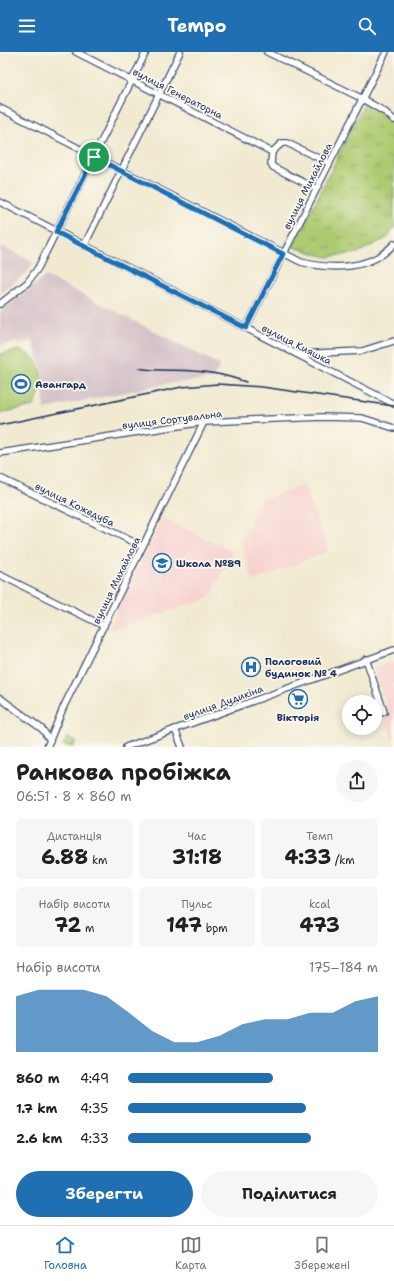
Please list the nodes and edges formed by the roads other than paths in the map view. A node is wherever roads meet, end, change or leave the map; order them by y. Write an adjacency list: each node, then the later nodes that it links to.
1 (76, 52): 6 (street, вулиця Генераторна)
2 (146, 52): 6 (street)
3 (180, 52): 7 (street)
4 (268, 52): 8 (street)
5 (386, 52): 8 (street, вулиця Михайлова)
6 (132, 80): 7 (street, вулиця Генераторна); 12 (street)
7 (160, 94): 11 (street, вулиця Генераторна); 14 (street)
8 (361, 98): 10 (street); 13 (street, вулиця Михайлова)
9 (0, 108): 12 (street)
10 (394, 120)
11 (272, 152): 13 (street); 15 (street)
12 (94, 157): 14 (street); 17 (street)
13 (329, 163): 15 (street, вулиця Михайлова)
14 (122, 171): 19 (street); 20 (street)
15 (315, 188): 20 (street, вулиця Михайлова)
16 (0, 202): 17 (street, вулиця Кияшка)
17 (56, 232): 19 (street, вулиця Кияшка); 21 (street)
18 (394, 244): 20 (street)
19 (84, 246): 22 (street, вулиця Кияшка)
20 (283, 254): 22 (street, вулиця Михайлова)
21 (0, 304)
22 (246, 328): 24 (street, вулиця Кияшка)
23 (394, 341): 24 (street)
24 (297, 354): 25 (street, вулиця Кияшка)
25 (394, 404)
26 (204, 422): 27 (street, вулиця Сортувальна); 28 (street, вулиця Сортувальна); 30 (street, вулиця Михайлова)
27 (394, 428)
28 (0, 453)
29 (0, 478): 30 (street, вулиця Кожедуба)
30 (142, 546): 32 (street, вулиця Михайлова)
31 (0, 575): 32 (street)
32 (104, 626): 38 (street, вулиця Михайлова)
33 (394, 650): 34 (street, вулиця Дудикіна)
34 (366, 659): 35 (street); 37 (street, вулиця Дудикіна)
35 (378, 695)
36 (0, 698): 38 (street)
37 (175, 729): 40 (street, вулиця Дудикіна); 41 (street)
38 (50, 740): 39 (street, вулиця Михайлова)
39 (47, 747)
40 (126, 747)
41 (182, 747)

